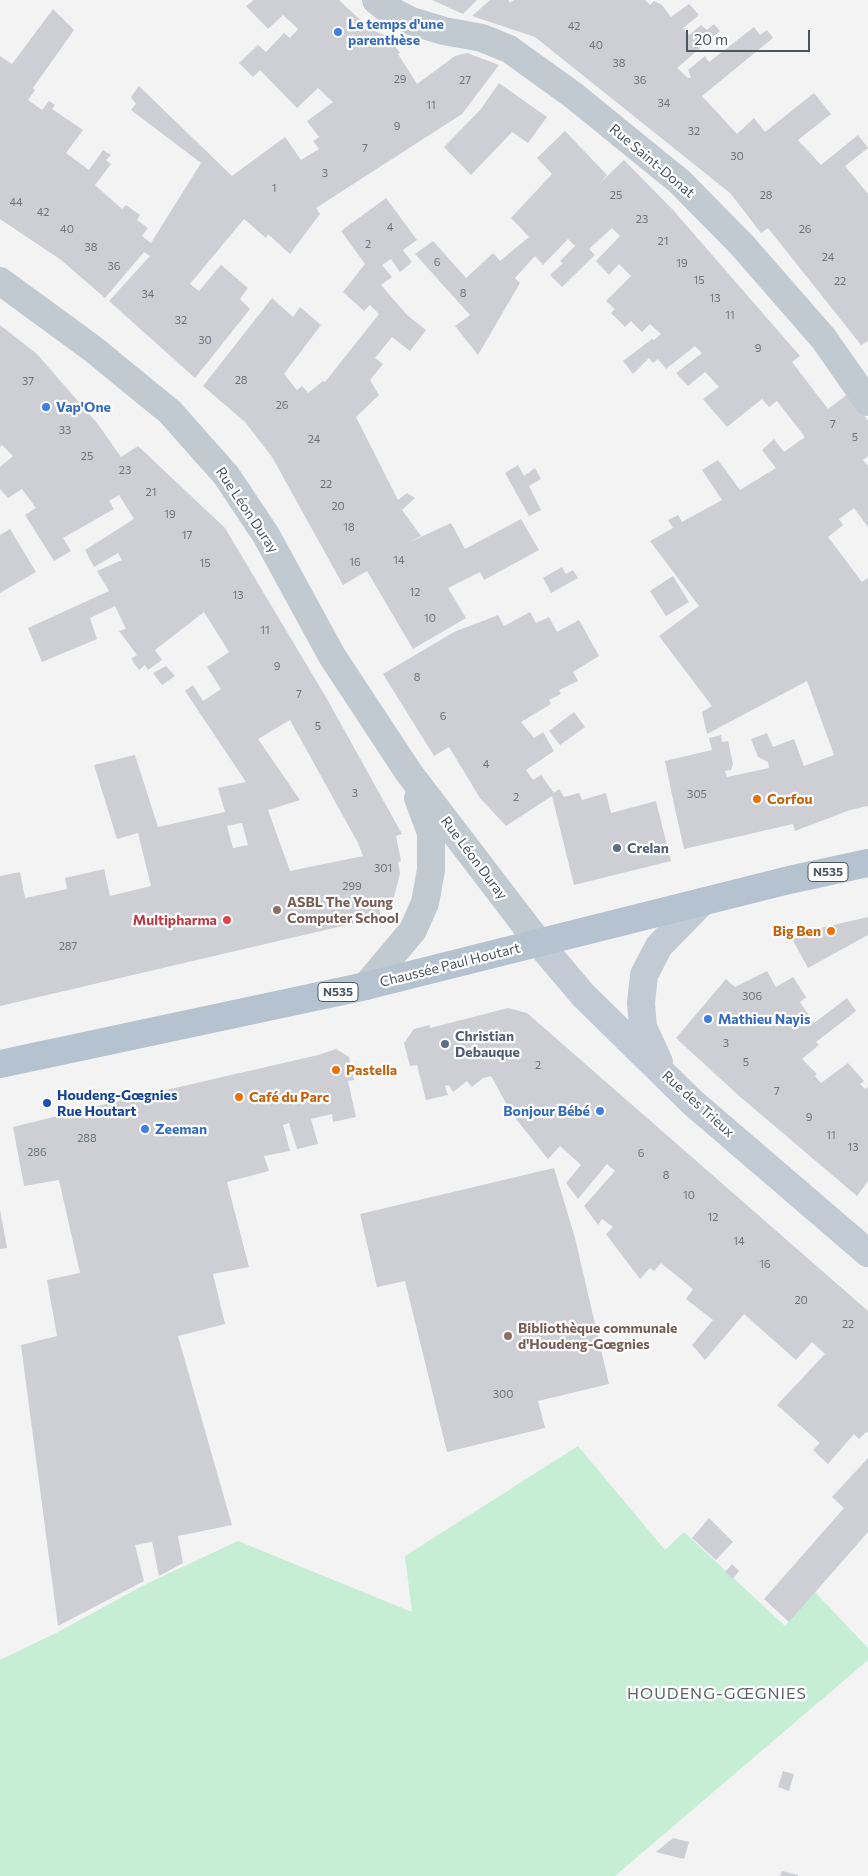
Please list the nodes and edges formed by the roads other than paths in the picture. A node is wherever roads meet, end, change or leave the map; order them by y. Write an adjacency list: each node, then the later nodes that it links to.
1 (376, 0): 3 (street, Rue Saint-Donat)
2 (0, 280): 4 (street, Rue Léon Duray)
3 (868, 402)
4 (409, 773): 7 (street, Rue Léon Duray); 8 (street, Rue Léon Duray)
5 (868, 863): 6 (main road, Chaussée Paul Houtart / N535)
6 (702, 902): 7 (main road, Chaussée Paul Houtart / N535); 10 (street)
7 (539, 943): 8 (main road, Chaussée Paul Houtart / N535); 10 (street, Rue des Trieux)
8 (366, 986): 9 (main road, Chaussée Paul Houtart / N535)
9 (0, 1064)
10 (666, 1076): 11 (street, Rue des Trieux)
11 (868, 1253)

